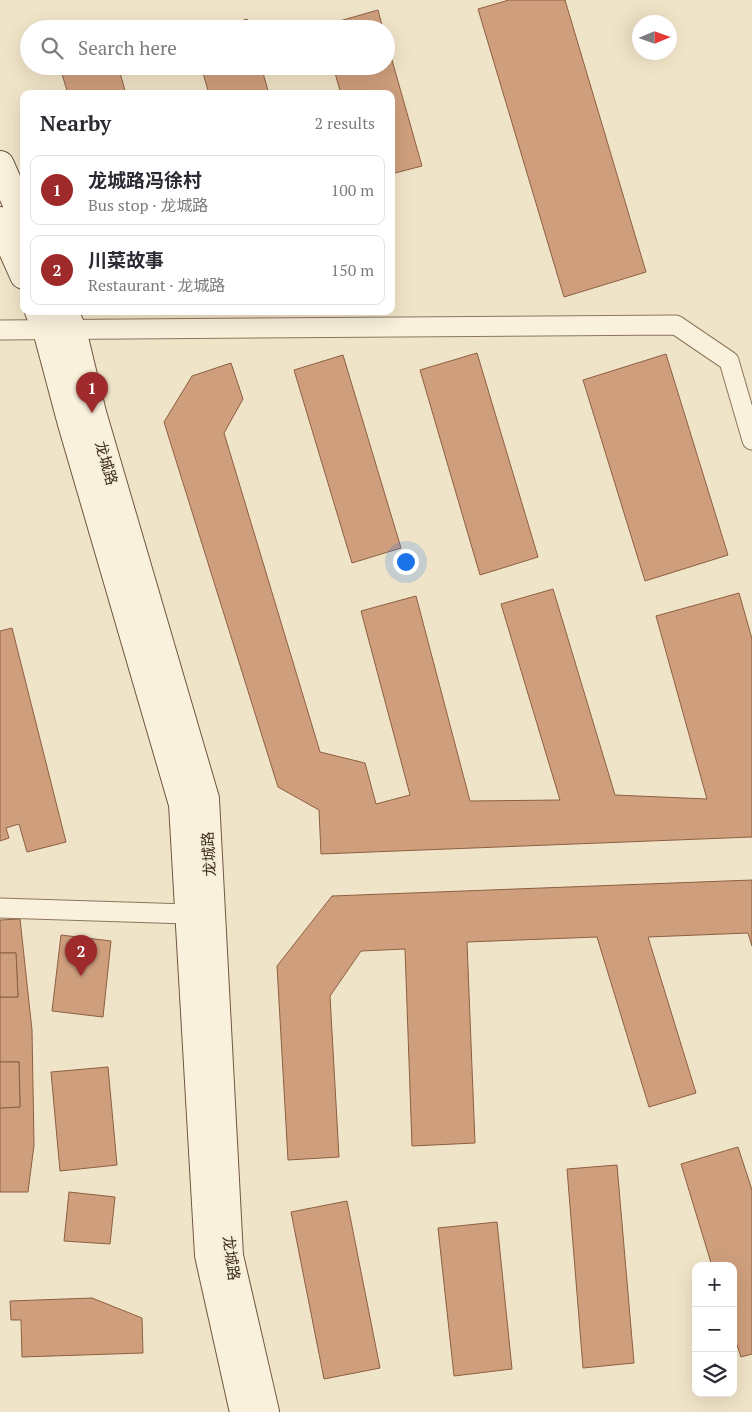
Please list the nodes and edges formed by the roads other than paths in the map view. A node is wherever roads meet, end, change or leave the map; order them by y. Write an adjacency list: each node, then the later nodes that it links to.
1 (0, 165): 2 (street)
2 (20, 211)
3 (0, 221): 4 (street)
4 (20, 266)
5 (56, 321): 6 (street); 7 (street); 9 (street, 龙城路); 11 (street, 龙城路)
6 (0, 330)
7 (752, 440)
8 (0, 908): 9 (street)
9 (188, 914): 10 (street, 龙城路)
10 (244, 1412)
11 (266, 1412)

